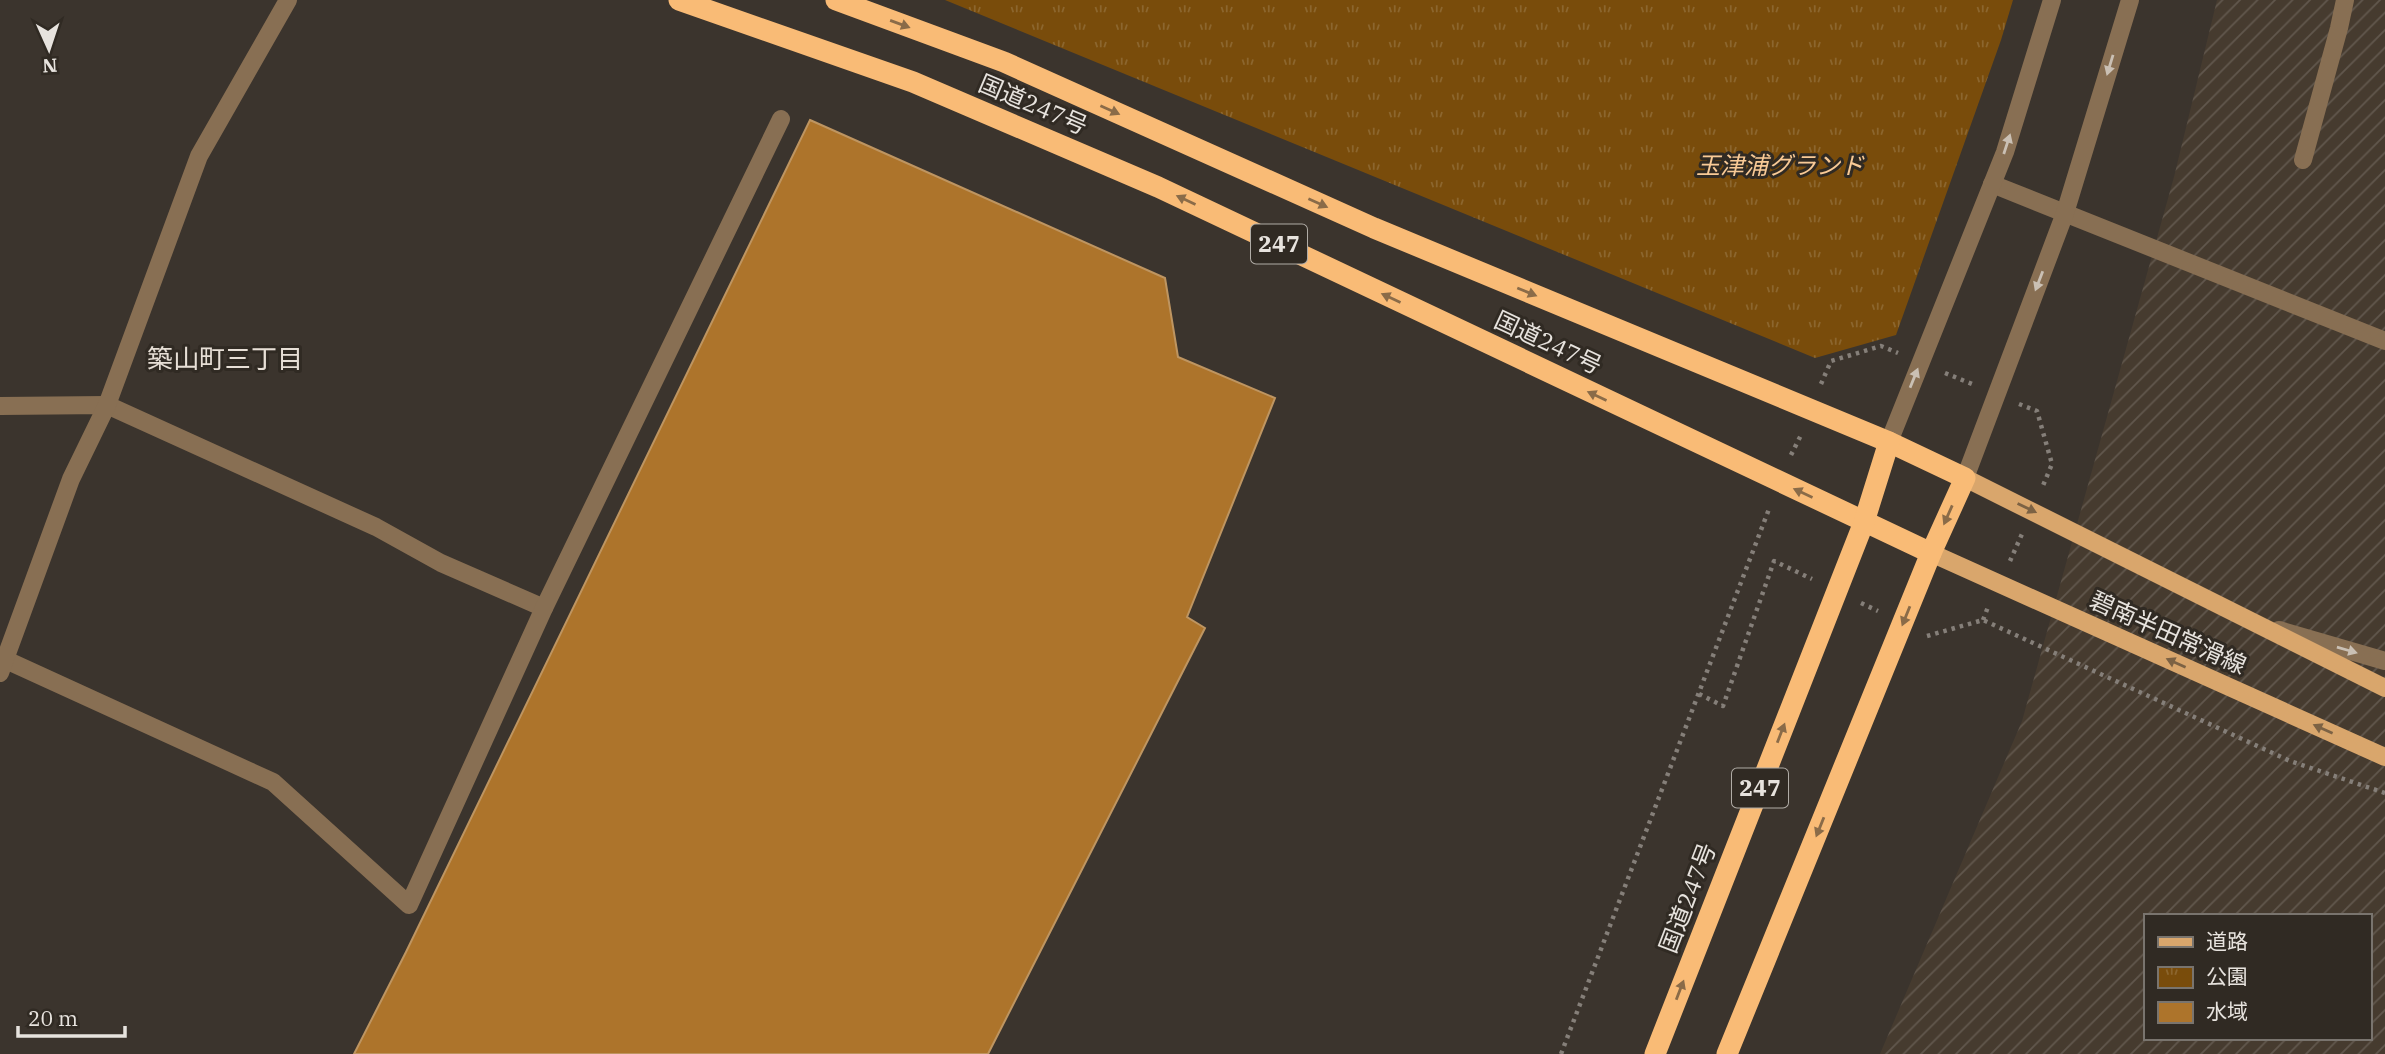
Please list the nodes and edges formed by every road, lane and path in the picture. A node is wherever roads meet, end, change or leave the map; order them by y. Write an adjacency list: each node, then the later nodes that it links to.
1 (288, 0): 12 (street)
2 (679, 0): 16 (highway, 国道247号 / 247, one-way to 2)
3 (836, 0): 14 (highway, 国道247号 / 247, one-way to 14)
4 (2052, 0): 9 (street, one-way to 4)
5 (2130, 0): 10 (street, one-way to 10)
6 (2345, 0): 8 (street)
7 (781, 119): 19 (street)
8 (2303, 160)
9 (1992, 184): 10 (street); 14 (street, one-way to 9)
10 (2065, 213): 11 (street); 15 (street, one-way to 15)
11 (2385, 341)
12 (107, 405): 13 (street); 19 (street); 23 (street)
13 (0, 406)
14 (1889, 442): 15 (highway, 国道247号 / 247); 16 (highway, 247)
15 (1965, 478): 17 (highway, one-way to 17); 20 (main road, 碧南半田常滑線, one-way to 20)
16 (1864, 522): 17 (highway, 247); 28 (highway, 国道247号 / 247, one-way to 16)
17 (1931, 553): 26 (main road, 碧南半田常滑線, one-way to 17); 29 (highway, one-way to 29)
18 (1774, 561): 25 (path)
19 (544, 608): 23 (street)
20 (2263, 625): 22 (street, one-way to 22); 24 (main road, 碧南半田常滑線)
21 (1923, 637): 27 (path)
22 (2385, 661)
23 (3, 667)
24 (2385, 688)
25 (1699, 694)
26 (2385, 757)
27 (2385, 793)
28 (1655, 1054)
29 (1727, 1054)

